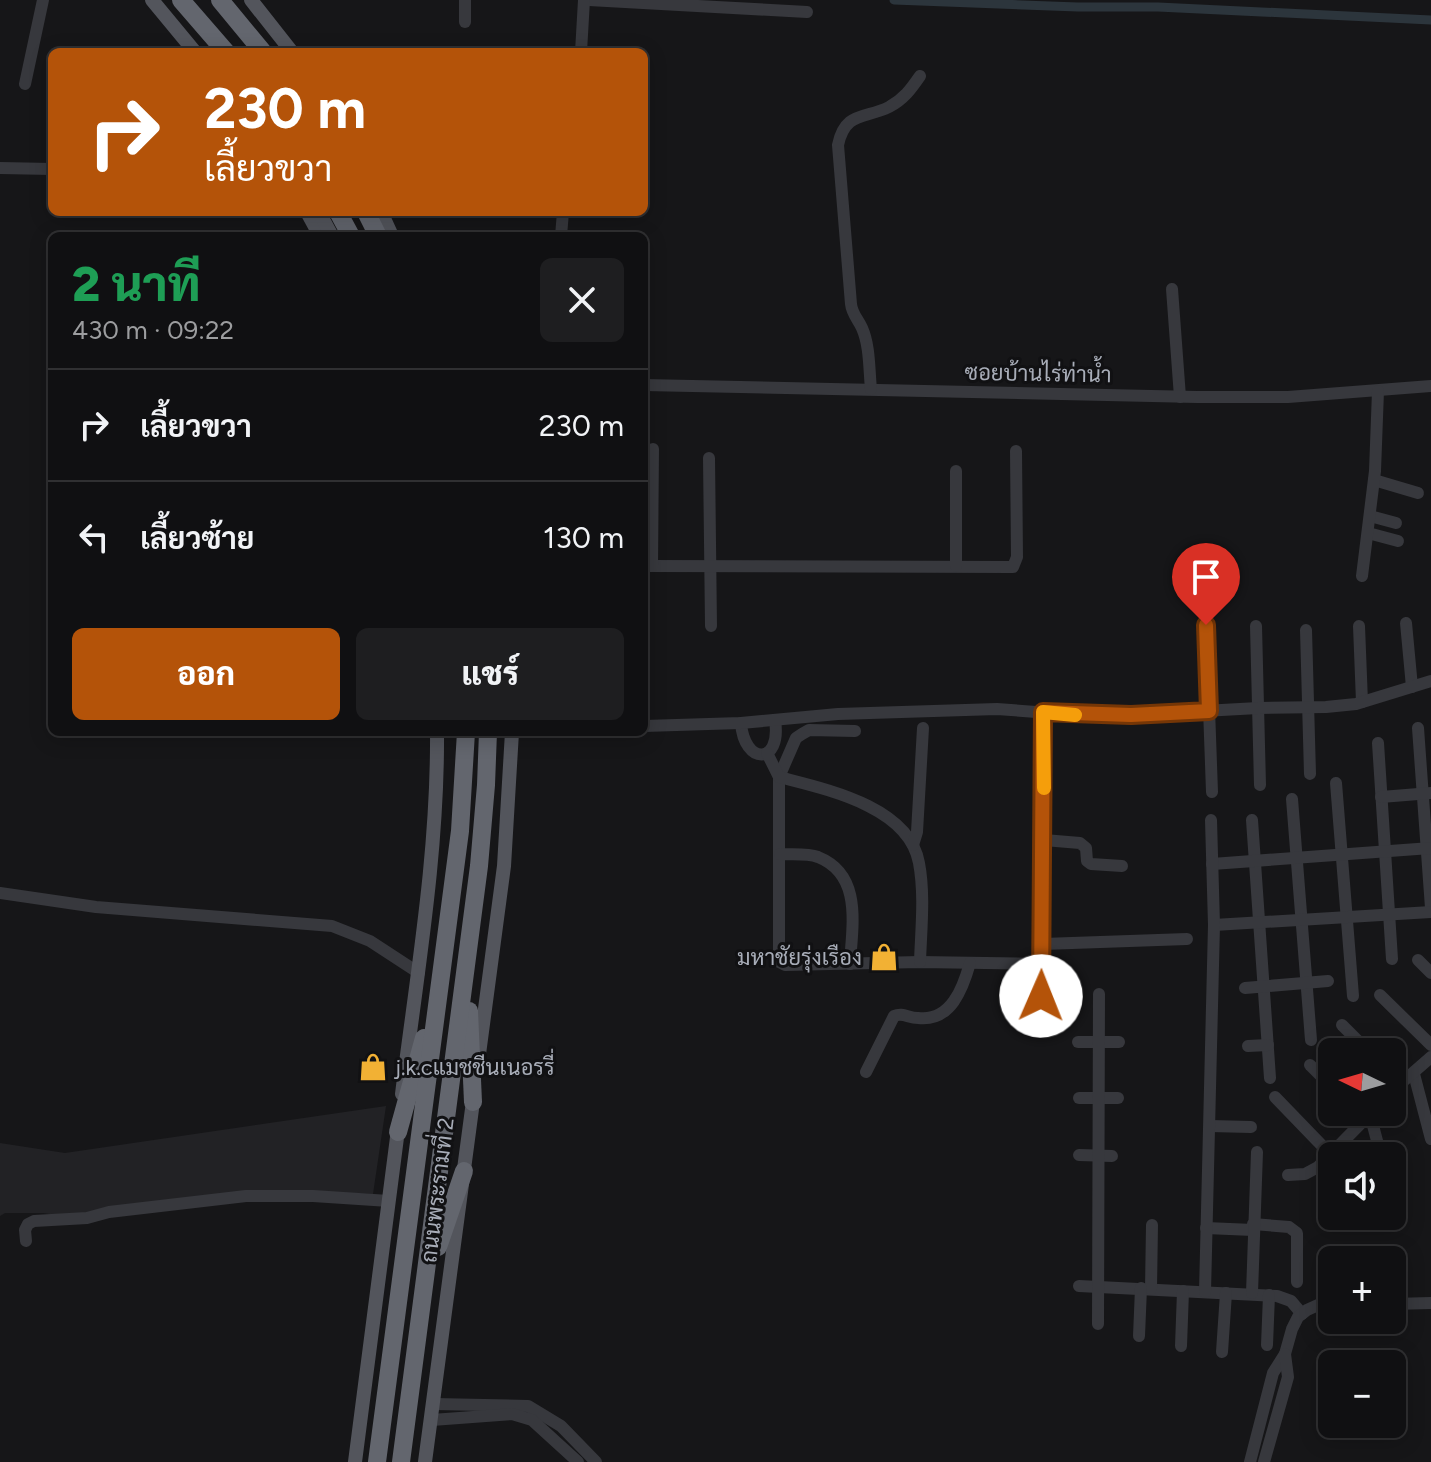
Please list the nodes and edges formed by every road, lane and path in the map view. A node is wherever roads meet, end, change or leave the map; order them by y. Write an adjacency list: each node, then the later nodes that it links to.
1 (43, 0): 18 (street)
2 (152, 0): 11 (main road)
3 (181, 0): 12 (highway)
4 (196, 0): 13 (highway)
5 (218, 0): 14 (highway)
6 (251, 0): 15 (main road)
7 (465, 0): 10 (street)
8 (586, 0): 9 (street); 16 (street)
9 (807, 12)
10 (465, 22)
11 (192, 48)
12 (223, 48)
13 (236, 48)
14 (258, 48)
15 (288, 48)
16 (581, 48)
17 (920, 76): 24 (street)
18 (25, 84)
19 (0, 168): 20 (street)
20 (48, 169)
21 (1172, 289): 26 (street)
22 (648, 385): 24 (street, ซอยบ้านไร่ท่าน้ำ)
23 (1431, 386): 25 (street, ซอยบ้านไร่ท่าน้ำ)
24 (871, 389): 26 (street, ซอยบ้านไร่ท่าน้ำ)
25 (1378, 391): 26 (street, ซอยบ้านไร่ท่าน้ำ); 31 (street)
26 (1180, 397)
27 (653, 449): 37 (street)
28 (1016, 451): 39 (street)
29 (709, 458): 38 (street)
30 (956, 471): 39 (street)
31 (1374, 480): 32 (street); 33 (street)
32 (1418, 493)
33 (1370, 516): 34 (street); 35 (street)
34 (1396, 523)
35 (1368, 533): 36 (street); 40 (street)
36 (1398, 541)
37 (648, 566): 38 (street)
38 (711, 566): 39 (street); 43 (street)
39 (956, 566)
40 (1362, 576)
41 (1406, 623): 48 (street)
42 (1206, 625): 52 (street)
43 (711, 626)
44 (1256, 626): 51 (street)
45 (1359, 626): 49 (street)
46 (1306, 630): 50 (street)
47 (1431, 681): 48 (street)
48 (1412, 687): 49 (street)
49 (1362, 702): 50 (street)
50 (1309, 707): 51 (street); 68 (street)
51 (1258, 708): 52 (street); 71 (street)
52 (1209, 711): 53 (street); 72 (street)
53 (1043, 712): 54 (street); 78 (street)
54 (775, 720): 55 (street); 67 (street)
55 (741, 723): 56 (street); 67 (street)
56 (648, 726)
57 (923, 728): 79 (street)
58 (1418, 728): 73 (street)
59 (855, 731): 69 (street)
60 (437, 736): 103 (main road)
61 (468, 736): 104 (highway, ถนนพระรามที่ 2)
62 (468, 736): 183 (highway)
63 (489, 736): 106 (highway, ถนนพระรามที่ 2)
64 (489, 736): 184 (highway)
65 (512, 736): 135 (main road, ถนนพระรามที่ 2)
66 (1378, 743): 74 (street)
67 (767, 753): 69 (street)
68 (1310, 774)
69 (779, 777): 79 (street); 82 (street)
70 (1336, 783): 83 (street)
71 (1260, 785)
72 (1212, 792)
73 (1427, 793): 74 (street); 80 (street)
74 (1381, 797): 81 (street)
75 (1292, 799): 84 (street)
76 (1211, 820): 86 (street)
77 (1252, 820): 85 (street)
78 (1044, 840): 87 (street); 96 (street)
79 (913, 845): 99 (street)
80 (1428, 848): 81 (street); 89 (street)
81 (1385, 851): 83 (street); 90 (street)
82 (780, 854): 101 (street); 101 (street)
83 (1342, 854): 84 (street); 91 (street)
84 (1297, 858): 85 (street); 92 (street)
85 (1256, 862): 86 (street); 93 (street)
86 (1212, 864): 94 (street)
87 (1122, 866)
88 (0, 893): 103 (street)
89 (1431, 910): 90 (street)
90 (1389, 915): 91 (street); 97 (street)
91 (1348, 917): 92 (street); 114 (street)
92 (1303, 920): 93 (street); 108 (street)
93 (1261, 923): 94 (street); 109 (street)
94 (1214, 925): 136 (street)
95 (1187, 939): 96 (street)
96 (1043, 944): 102 (street)
97 (1392, 959)
98 (1418, 960): 105 (street)
99 (920, 962): 100 (street); 101 (street)
100 (970, 963): 102 (street); 126 (street)
101 (850, 964)
102 (1041, 964): 113 (street)
103 (419, 973): 139 (main road)
104 (442, 973): 139 (highway); 182 (highway, ถนนพระรามที่ 2)
105 (1431, 973)
106 (467, 976): 135 (highway); 154 (highway, ถนนพระรามที่ 2)
107 (1328, 981): 108 (street)
108 (1307, 982): 109 (street); 117 (street)
109 (1264, 986): 110 (street); 121 (street)
110 (1245, 988)
111 (1099, 994): 118 (street)
112 (1380, 995): 122 (street)
113 (1041, 996)
114 (1353, 996)
115 (1342, 1025): 116 (street)
116 (1355, 1038)
117 (1311, 1040)
118 (1099, 1041): 119 (street); 120 (street); 133 (street)
119 (1078, 1042)
120 (1119, 1042)
121 (1268, 1045): 123 (street); 129 (street)
122 (1431, 1045)
123 (1248, 1046)
124 (1431, 1057): 128 (street)
125 (1310, 1065): 127 (street)
126 (866, 1072)
127 (1318, 1073)
128 (1414, 1074): 130 (street); 140 (street)
129 (1270, 1078)
130 (1406, 1078)
131 (1275, 1097): 141 (street)
132 (1079, 1098): 133 (street)
133 (1099, 1098): 134 (street); 145 (street)
134 (1118, 1098)
135 (473, 1102): 147 (main road, ถนนพระรามที่ 2)
136 (1210, 1126): 138 (street); 152 (street)
137 (1356, 1126): 142 (street)
138 (1251, 1127)
139 (398, 1132): 149 (main road)
140 (1431, 1139)
141 (1319, 1142)
142 (1343, 1142)
143 (1257, 1152): 151 (street)
144 (1079, 1155): 145 (street)
145 (1106, 1156): 157 (street)
146 (1318, 1166): 148 (street)
147 (464, 1171): 154 (highway); 176 (main road, ถนนพระรามที่ 2)
148 (1288, 1175)
149 (389, 1201): 153 (street); 181 (main road)
150 (1152, 1225): 158 (street)
151 (1253, 1227): 152 (street); 155 (street); 162 (street)
152 (1206, 1228): 160 (street)
153 (26, 1241)
154 (429, 1273): 184 (highway, ถนนพระรามที่ 2)
155 (1297, 1282)
156 (1079, 1286): 157 (street)
157 (1099, 1288): 158 (street); 168 (street)
158 (1146, 1288): 159 (street); 169 (street)
159 (1183, 1291): 160 (street); 171 (street)
160 (1205, 1292): 161 (street)
161 (1226, 1293): 162 (street); 172 (street)
162 (1252, 1293): 163 (street)
163 (1269, 1295): 167 (street); 170 (street)
164 (1431, 1303): 165 (street)
165 (1406, 1304)
166 (1318, 1305): 167 (street)
167 (1302, 1314): 173 (street)
168 (1098, 1324)
169 (1139, 1336)
170 (1267, 1345)
171 (1181, 1346)
172 (1222, 1352)
173 (1285, 1354): 174 (street); 175 (street)
174 (1267, 1398): 175 (street); 187 (street)
175 (1281, 1401): 188 (street)
176 (434, 1404): 177 (street); 179 (main road, ถนนพระรามที่ 2)
177 (483, 1410): 178 (street); 179 (street)
178 (520, 1411): 185 (street); 186 (street)
179 (432, 1420): 180 (main road, ถนนพระรามที่ 2)
180 (425, 1460)
181 (355, 1462)
182 (377, 1462)
183 (384, 1462)
184 (403, 1462)
185 (578, 1462)
186 (596, 1462)
187 (1250, 1462)
188 (1264, 1462)

